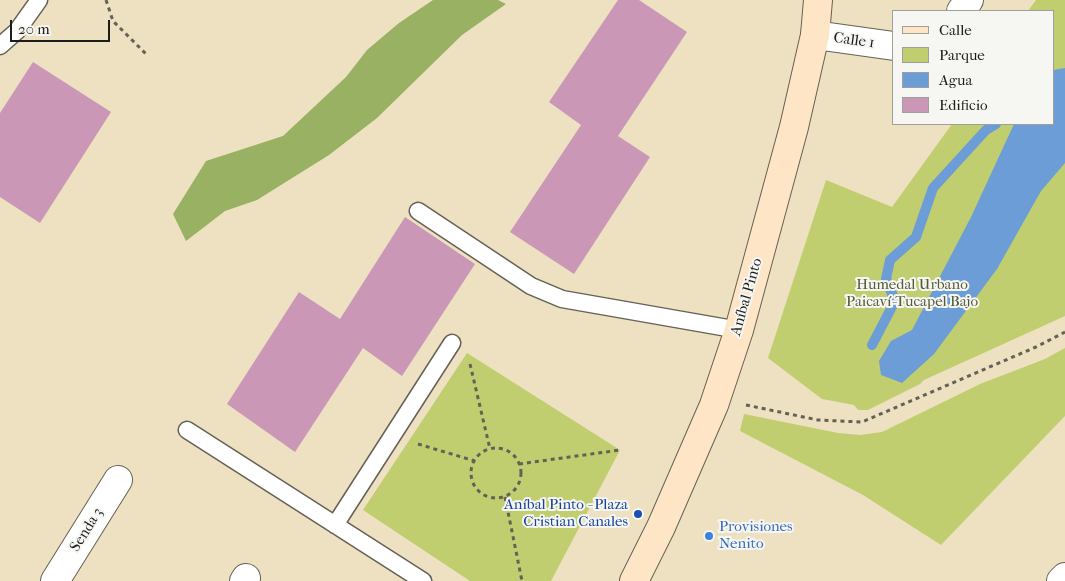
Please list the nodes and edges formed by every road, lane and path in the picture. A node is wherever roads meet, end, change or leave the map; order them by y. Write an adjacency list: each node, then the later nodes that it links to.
1 (39, 0): 7 (lane)
2 (106, 0): 9 (path)
3 (818, 0): 6 (street, Aníbal Pinto)
4 (970, 0): 5 (street)
5 (962, 10)
6 (814, 35): 8 (street, Calle 1); 11 (street, Aníbal Pinto)
7 (0, 46)
8 (892, 46)
9 (147, 55)
10 (418, 211): 11 (lane)
11 (739, 330): 15 (street, Aníbal Pinto)
12 (1065, 332): 15 (path)
13 (452, 343): 24 (lane)
14 (470, 362): 18 (path)
15 (714, 405): 29 (street, Aníbal Pinto)
16 (187, 430): 24 (lane)
17 (409, 441): 20 (path)
18 (490, 448): 20 (path); 21 (path)
19 (620, 450): 21 (path)
20 (475, 461): 23 (path)
21 (519, 464): 23 (path)
22 (118, 480): 26 (street, Senda 3)
23 (505, 497): 28 (path)
24 (335, 525): 27 (lane)
25 (1065, 577): 30 (street)
26 (55, 581)
27 (424, 581)
28 (522, 581)
29 (634, 581)
30 (1061, 581)

